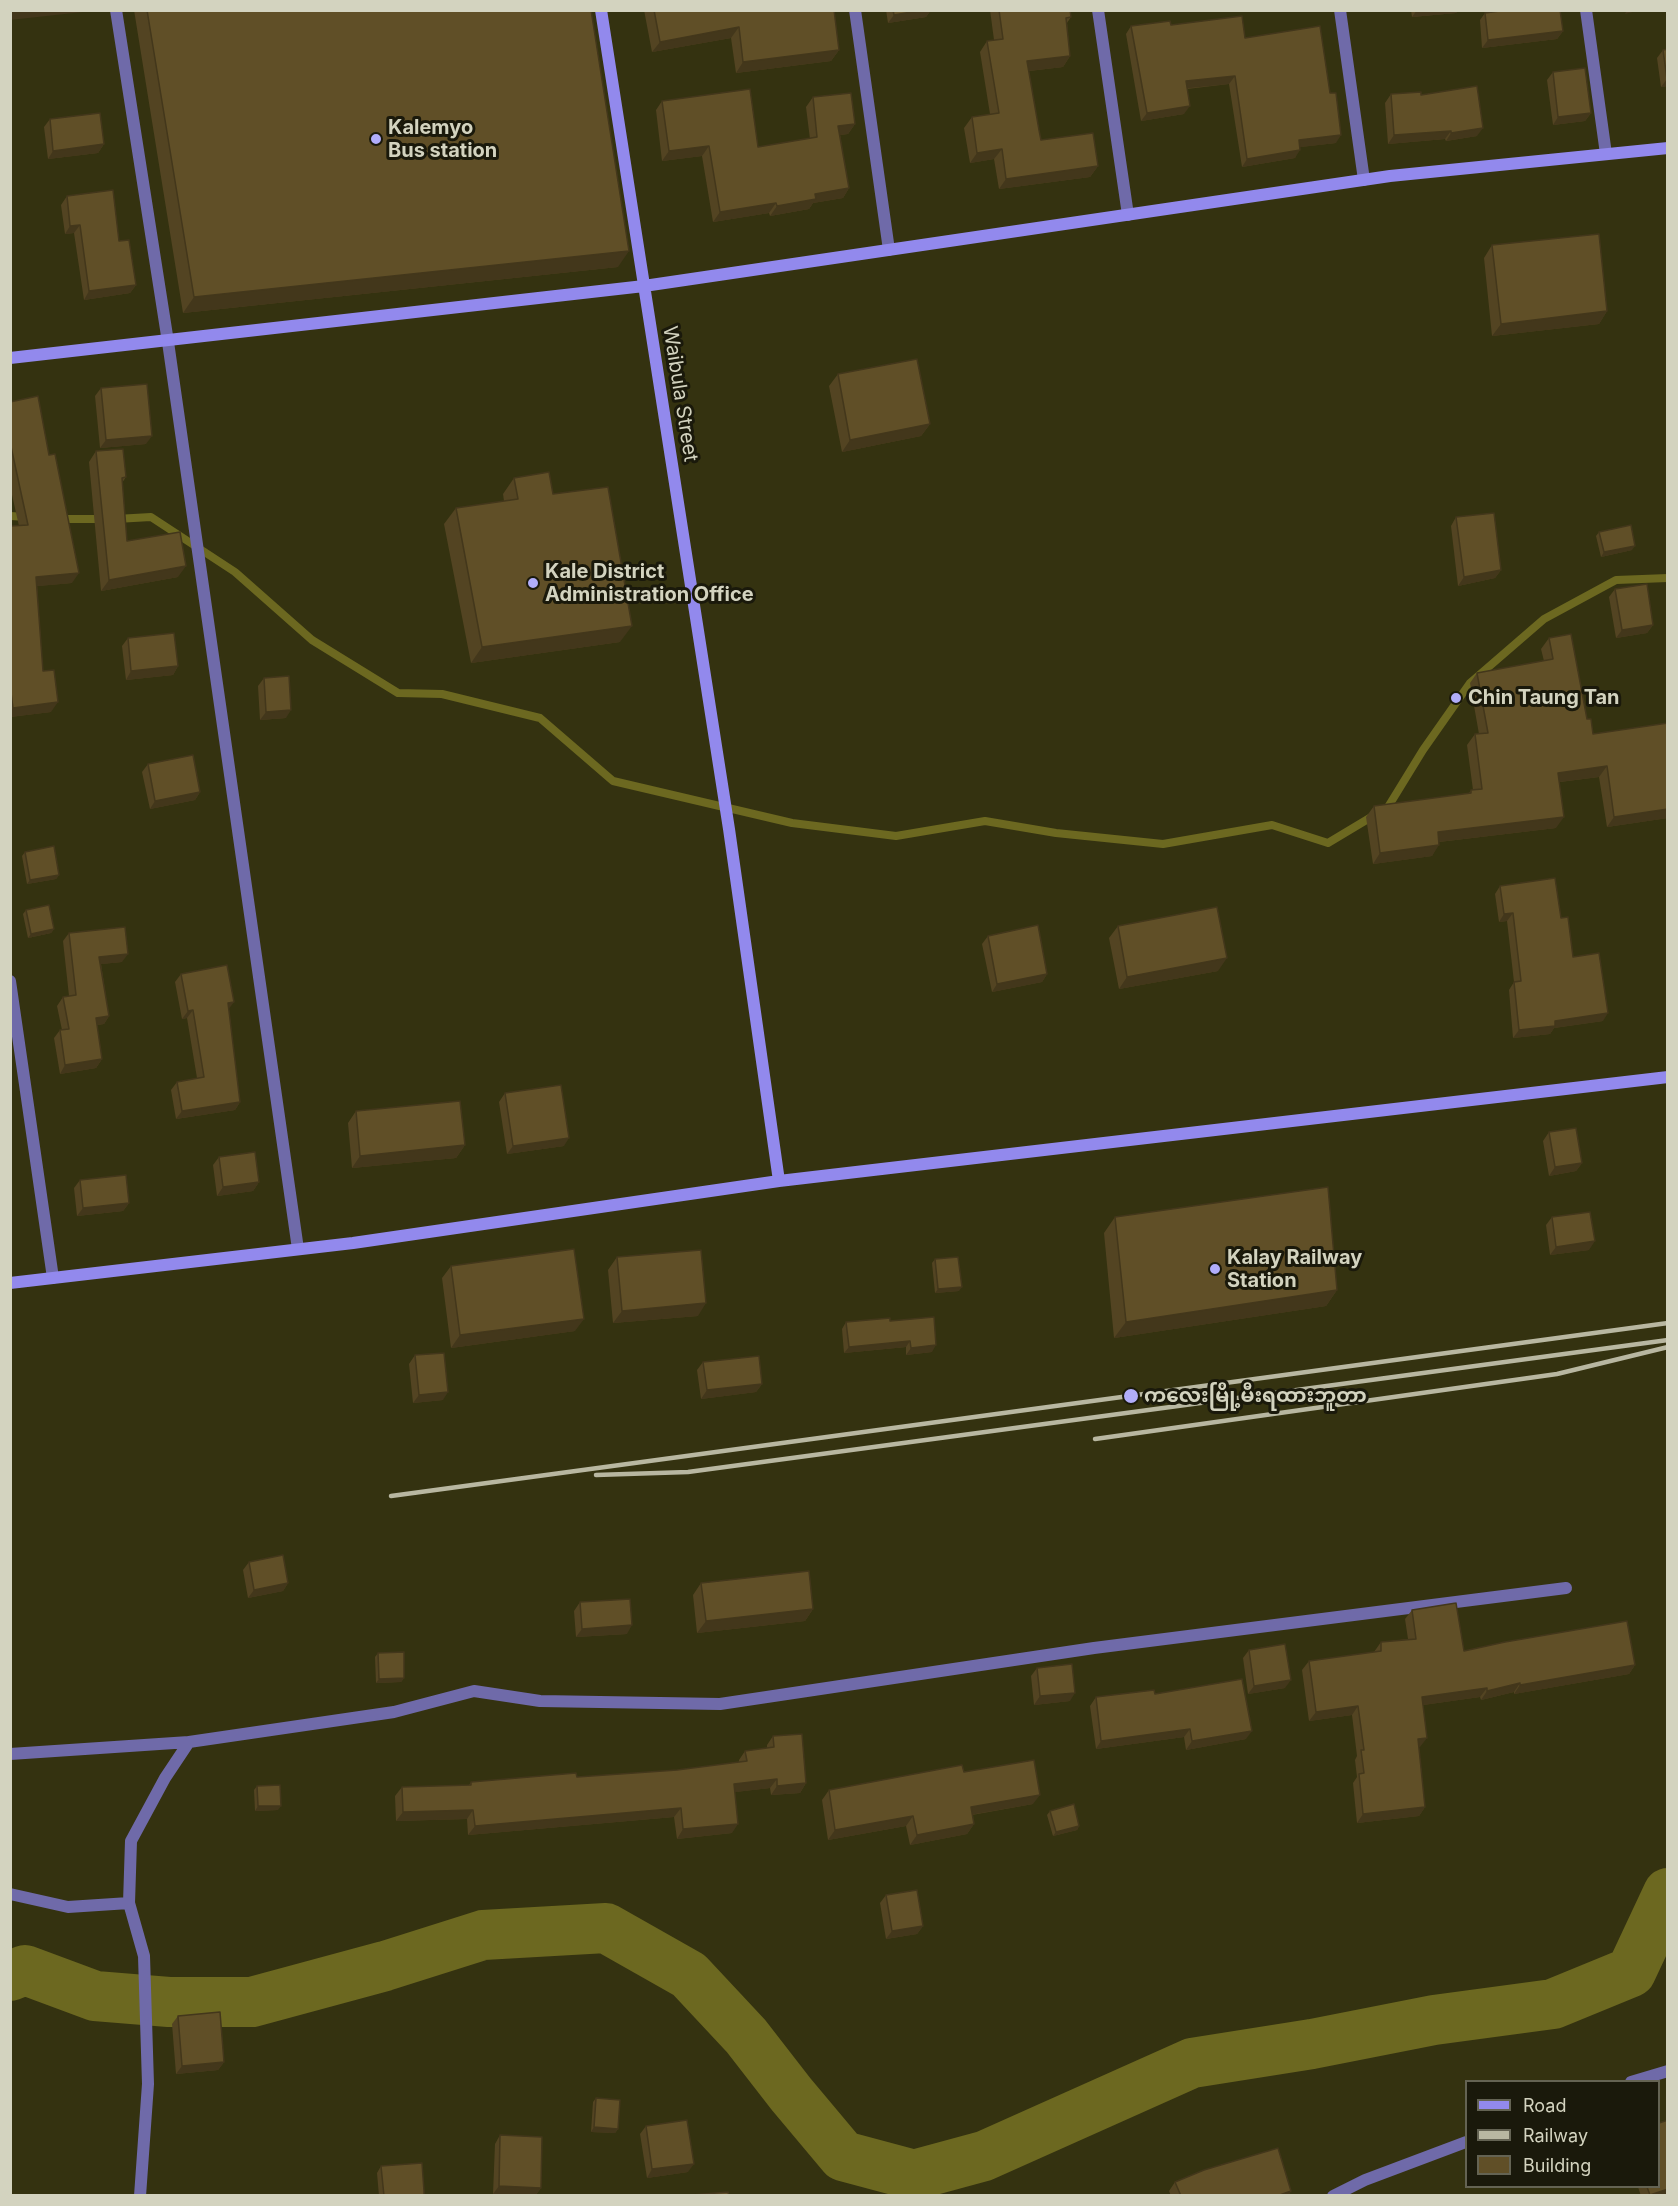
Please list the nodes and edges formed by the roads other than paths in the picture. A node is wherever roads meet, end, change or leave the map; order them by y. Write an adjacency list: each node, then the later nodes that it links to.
1 (116, 10): 13 (street)
2 (601, 10): 12 (street, Waibula Street)
3 (855, 10): 11 (street)
4 (1098, 10): 10 (street)
5 (1340, 10): 9 (street)
6 (1586, 10): 8 (street)
7 (1668, 148): 8 (street)
8 (1606, 154): 9 (street)
9 (1364, 180): 10 (street)
10 (1128, 215): 11 (street)
11 (889, 250): 12 (street)
12 (644, 286): 13 (street); 17 (street, Waibula Street)
13 (168, 342): 14 (street); 18 (street)
14 (10, 358)
15 (10, 981): 19 (street)
16 (1668, 1077): 17 (street)
17 (779, 1181): 18 (street)
18 (298, 1249): 19 (street)
19 (53, 1278): 20 (street)
20 (10, 1283)
21 (1566, 1588): 22 (street)
22 (189, 1743): 23 (street); 25 (street)
23 (10, 1754)
24 (10, 1894): 25 (street)
25 (129, 1903): 29 (street)
26 (1668, 2071): 27 (street)
27 (1638, 2080)
28 (1465, 2143): 30 (street)
29 (140, 2196)
30 (1333, 2196)

